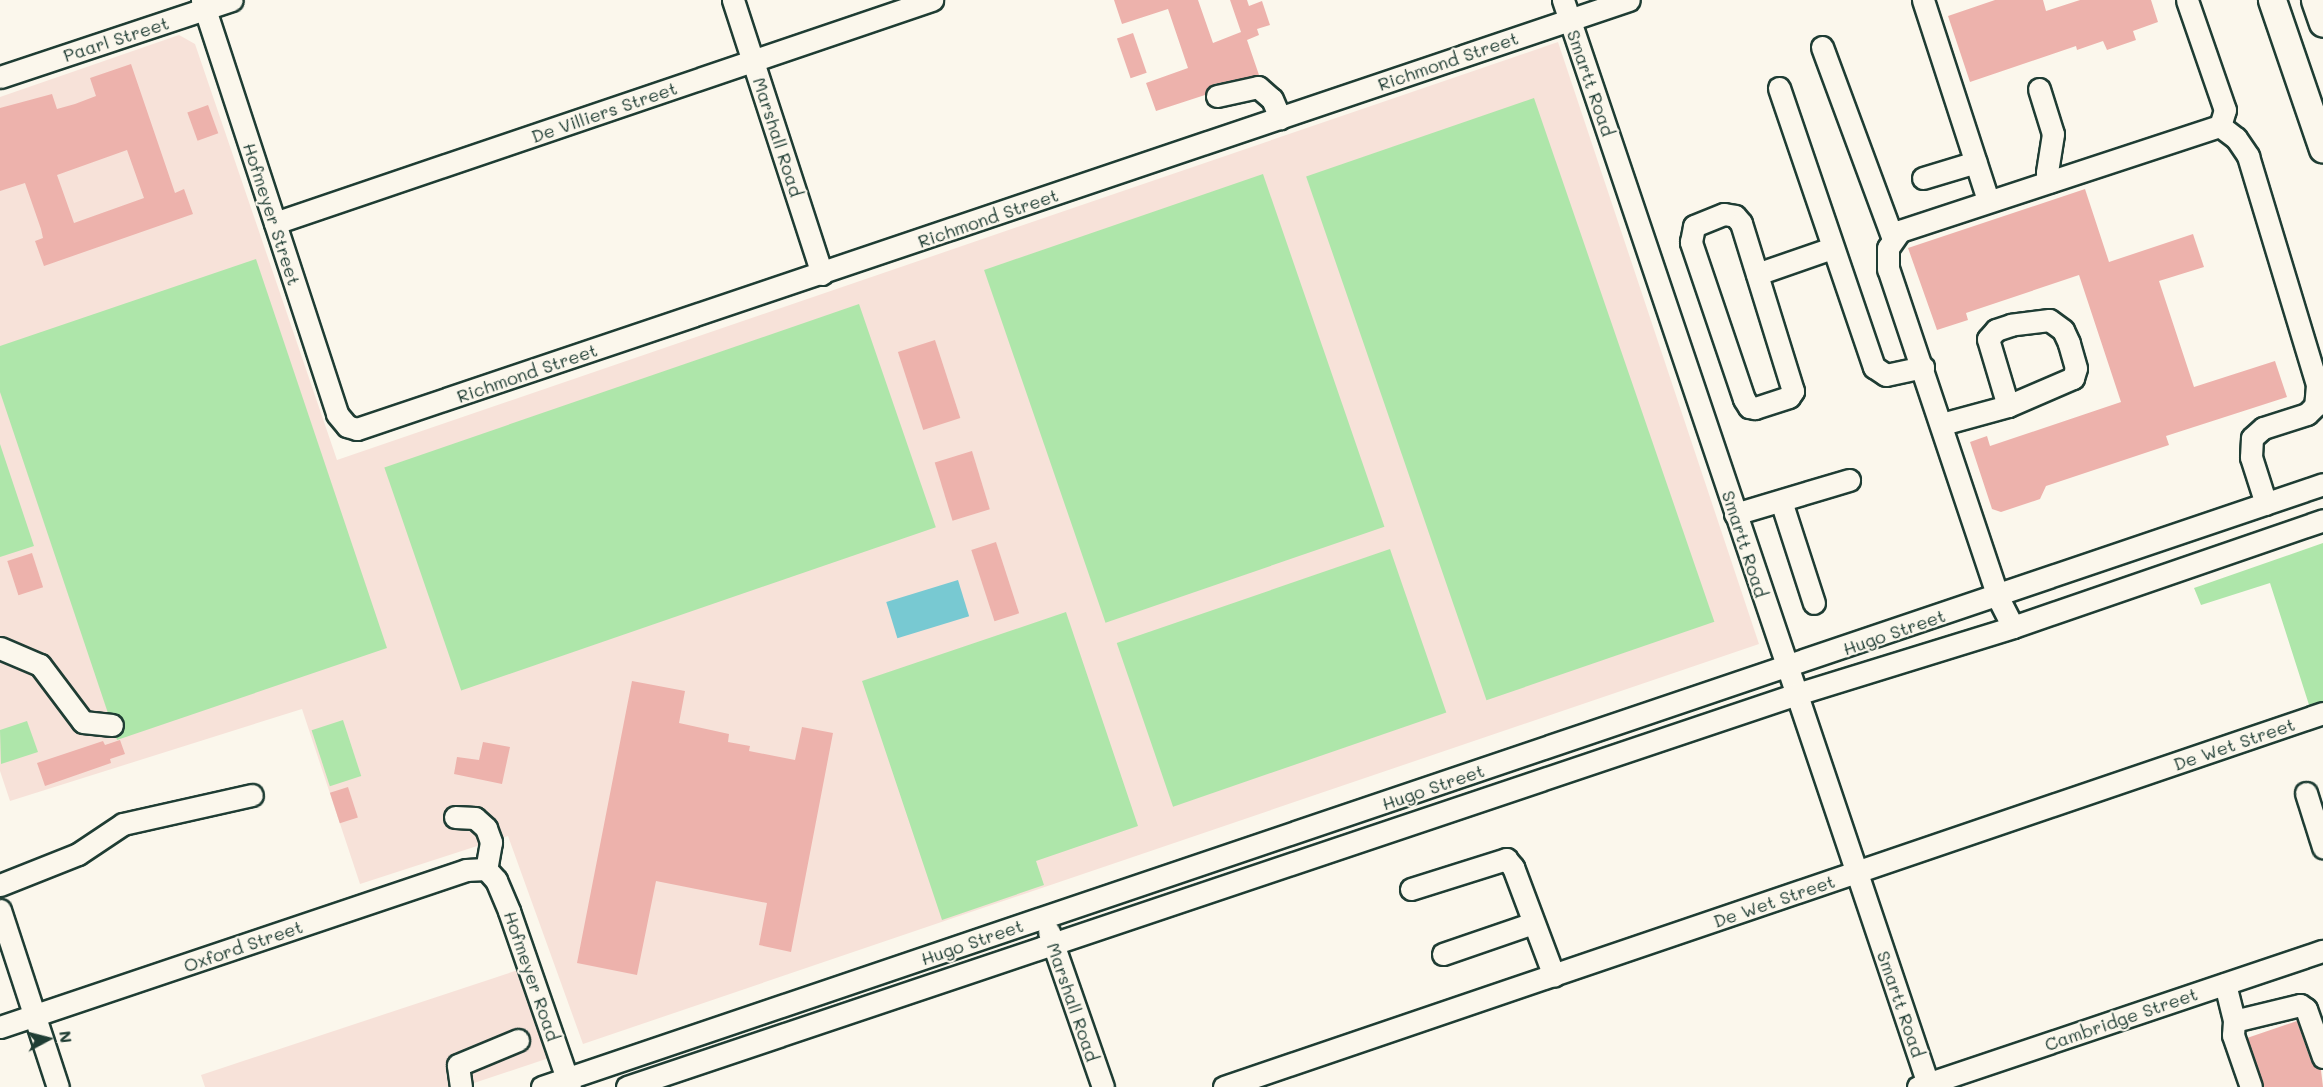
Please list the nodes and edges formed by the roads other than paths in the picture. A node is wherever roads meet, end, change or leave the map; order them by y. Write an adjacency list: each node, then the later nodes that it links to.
1 (232, 0): 10 (street, Paarl Street)
2 (733, 0): 14 (street, Marshall Road)
3 (932, 0): 14 (street, De Villiers Street)
4 (1563, 0): 11 (street, Smartt Road)
5 (1629, 0): 11 (street, Richmond Street)
6 (1923, 0): 22 (street)
7 (2187, 0): 20 (street)
8 (2272, 0): 21 (main road)
9 (2315, 0): 12 (main road)
10 (203, 5): 15 (street, Paarl Street); 26 (street, Hofmeyer Street)
11 (1570, 20): 19 (street, Richmond Street); 39 (street, Smartt Road)
12 (2323, 23)
13 (1822, 47): 27 (street)
14 (754, 61): 26 (street, De Villiers Street); 29 (street, Marshall Road)
15 (0, 78)
16 (1779, 88): 28 (street)
17 (2039, 89): 24 (street)
18 (1217, 96): 19 (street)
19 (1280, 118): 29 (street, Richmond Street)
20 (2220, 126): 24 (street); 38 (street)
21 (2323, 148)
22 (1976, 162): 23 (street); 25 (street)
23 (1923, 178)
24 (2050, 181): 25 (street)
25 (1988, 200): 27 (street)
26 (274, 223): 34 (street, Hofmeyer Street)
27 (1893, 239): 31 (street)
28 (1832, 248): 30 (street); 31 (street)
29 (822, 274): 34 (street, Richmond Street)
30 (1757, 274): 30 (street)
31 (1923, 367): 33 (street)
32 (2008, 406): 32 (street); 33 (street)
33 (1942, 424): 43 (street)
34 (346, 426)
35 (1850, 480): 37 (street)
36 (2323, 484): 38 (street, Hugo Street)
37 (1781, 501): 39 (street); 44 (street)
38 (2266, 504): 41 (street, Hugo Street)
39 (1735, 514): 47 (street, Smartt Road)
40 (2323, 520): 42 (street, Hugo Street)
41 (2125, 553): 42 (street); 43 (street, Hugo Street)
42 (2136, 584): 45 (street, Hugo Street)
43 (1998, 597): 45 (street); 47 (street, Hugo Street)
44 (1814, 603)
45 (2013, 627): 48 (street, Hugo Street)
46 (0, 648): 50 (street)
47 (1786, 669): 48 (street, Smartt Road); 60 (street, Hugo Street)
48 (1797, 694): 56 (street, Smartt Road); 62 (street, Hugo Street)
49 (2323, 713): 56 (street, De Wet Street)
50 (112, 726)
51 (2306, 793): 54 (street)
52 (252, 795): 57 (street)
53 (454, 817): 55 (street)
54 (2323, 847)
55 (486, 869): 69 (street, Oxford Street); 74 (street, Hofmeyer Road)
56 (1856, 873): 66 (street, De Wet Street); 75 (street, Smartt Road)
57 (0, 885)
58 (1411, 889): 61 (street)
59 (0, 910): 69 (street)
60 (1042, 918): 62 (street, Marshall Road); 65 (street, Hugo Street)
61 (1533, 923): 64 (street); 66 (street)
62 (1054, 945): 68 (street, Hugo Street); 80 (street, Marshall Road)
63 (2323, 951): 67 (street, Cambridge Street)
64 (1443, 954)
65 (873, 975): 68 (street); 74 (street, Hugo Street)
66 (1554, 976): 81 (street, De Wet Street)
67 (2225, 984): 70 (street); 75 (street, Cambridge Street)
68 (885, 1003): 79 (street, Hugo Street)
69 (35, 1016): 71 (street, Oxford Street); 76 (street)
70 (2234, 1021): 73 (street); 82 (street)
71 (0, 1027)
72 (518, 1040): 77 (street)
73 (2323, 1057)
74 (569, 1083): 78 (street, Hugo Street)
75 (1925, 1086)
76 (58, 1087)
77 (461, 1087)
78 (542, 1087)
79 (627, 1087)
80 (1103, 1087)
81 (1224, 1087)
82 (2251, 1087)

